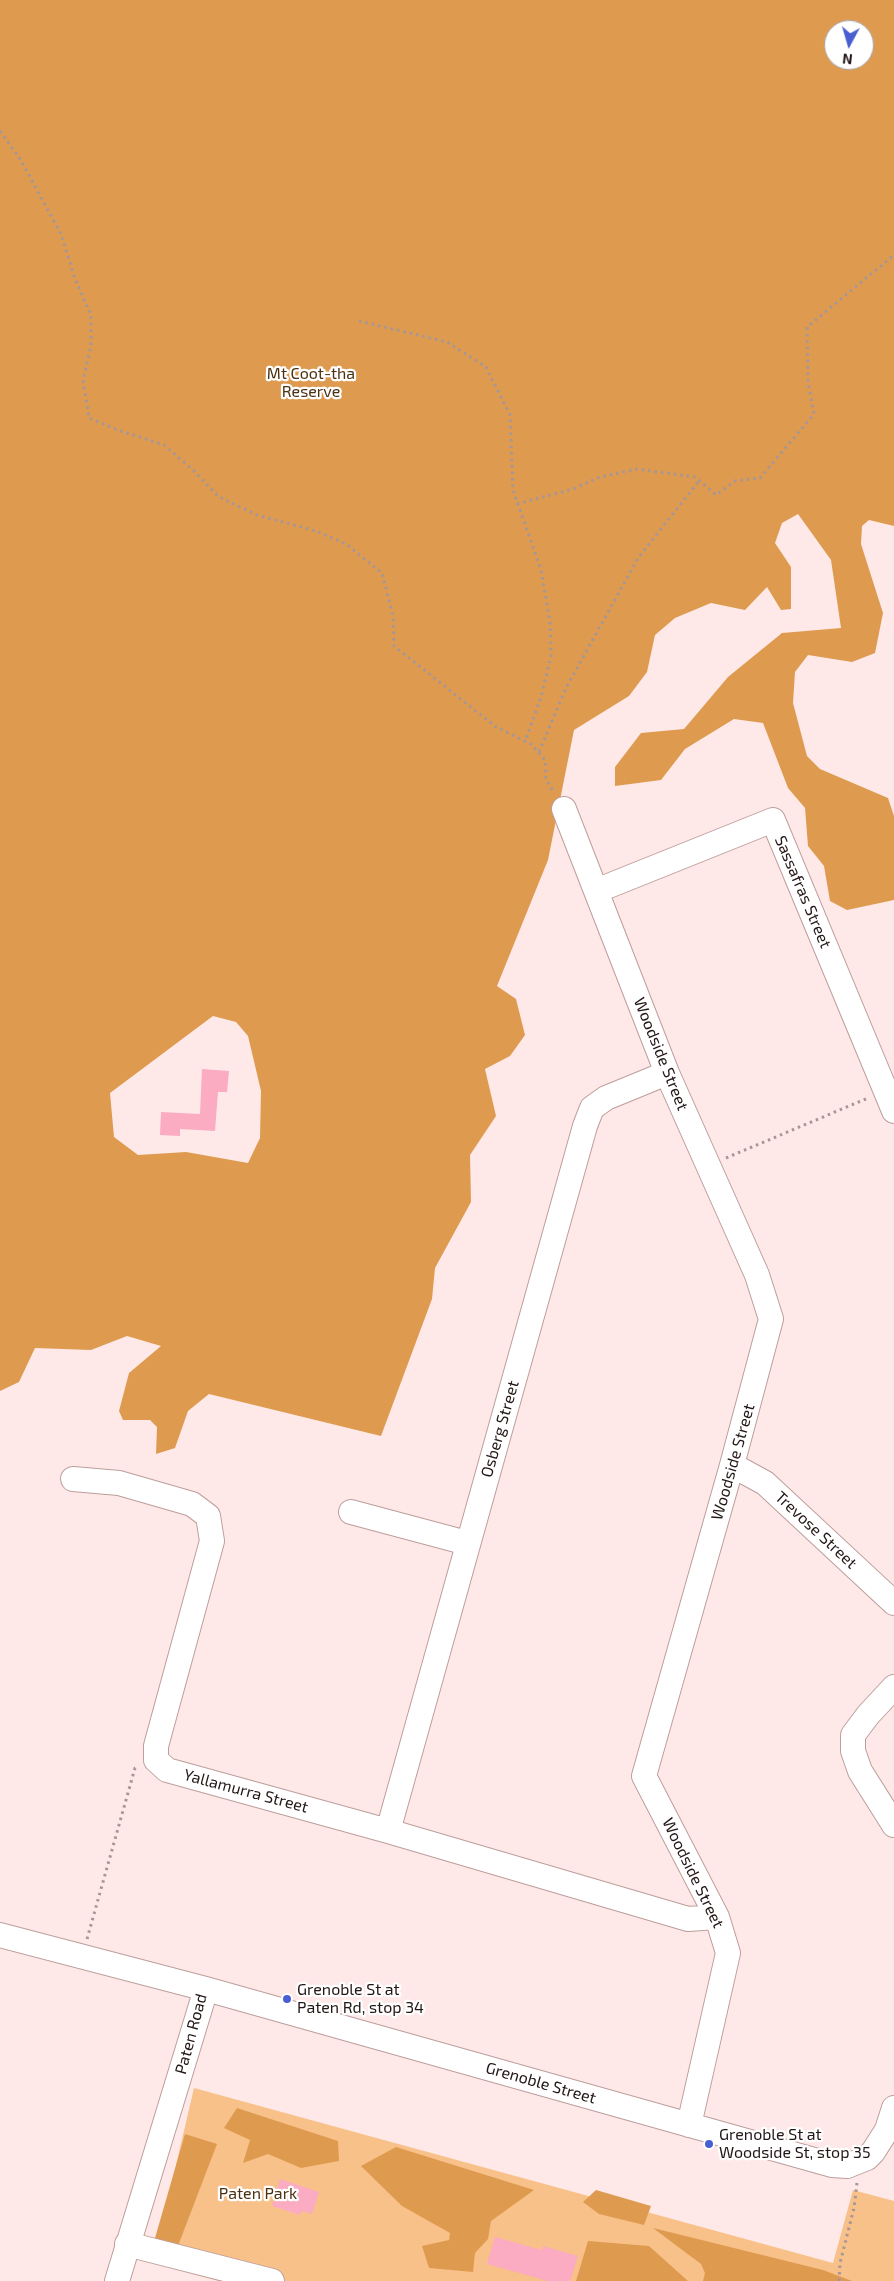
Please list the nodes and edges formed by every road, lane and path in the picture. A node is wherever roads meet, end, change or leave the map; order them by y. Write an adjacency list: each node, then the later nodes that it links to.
1 (0, 131): 6 (path)
2 (894, 255): 4 (path)
3 (359, 321): 5 (path)
4 (699, 481): 5 (path); 7 (path)
5 (517, 504): 6 (path)
6 (525, 742): 8 (path)
7 (538, 752)
8 (564, 808): 9 (street, Woodside Street)
9 (596, 891): 10 (street, Woodside Street); 11 (street, Sassafras Street)
10 (667, 1073): 13 (street, Woodside Street); 17 (street, Osberg Street)
11 (885, 1090): 12 (street, Sassafras Street); 13 (path)
12 (894, 1111)
13 (710, 1166): 14 (street, Woodside Street)
14 (732, 1465): 18 (street, Trevose Street); 23 (street, Woodside Street)
15 (73, 1479): 20 (street)
16 (351, 1512): 17 (street)
17 (467, 1543): 22 (street, Osberg Street)
18 (894, 1603)
19 (894, 1686): 21 (street)
20 (156, 1760): 22 (street, Yallamurra Street); 25 (path)
21 (894, 1825)
22 (388, 1831): 23 (street, Yallamurra Street)
23 (717, 1916): 28 (street, Woodside Street)
24 (1, 1939): 25 (street, Paten Road)
25 (82, 1957): 26 (street, Paten Road)
26 (206, 1989): 28 (street, Grenoble Street); 30 (street, Paten Road)
27 (894, 2108): 29 (street)
28 (689, 2125): 29 (street, Grenoble Street)
29 (866, 2157): 33 (path)
30 (127, 2244): 31 (street, Paten Road); 32 (street)
31 (117, 2281)
32 (272, 2281)
33 (839, 2281)

